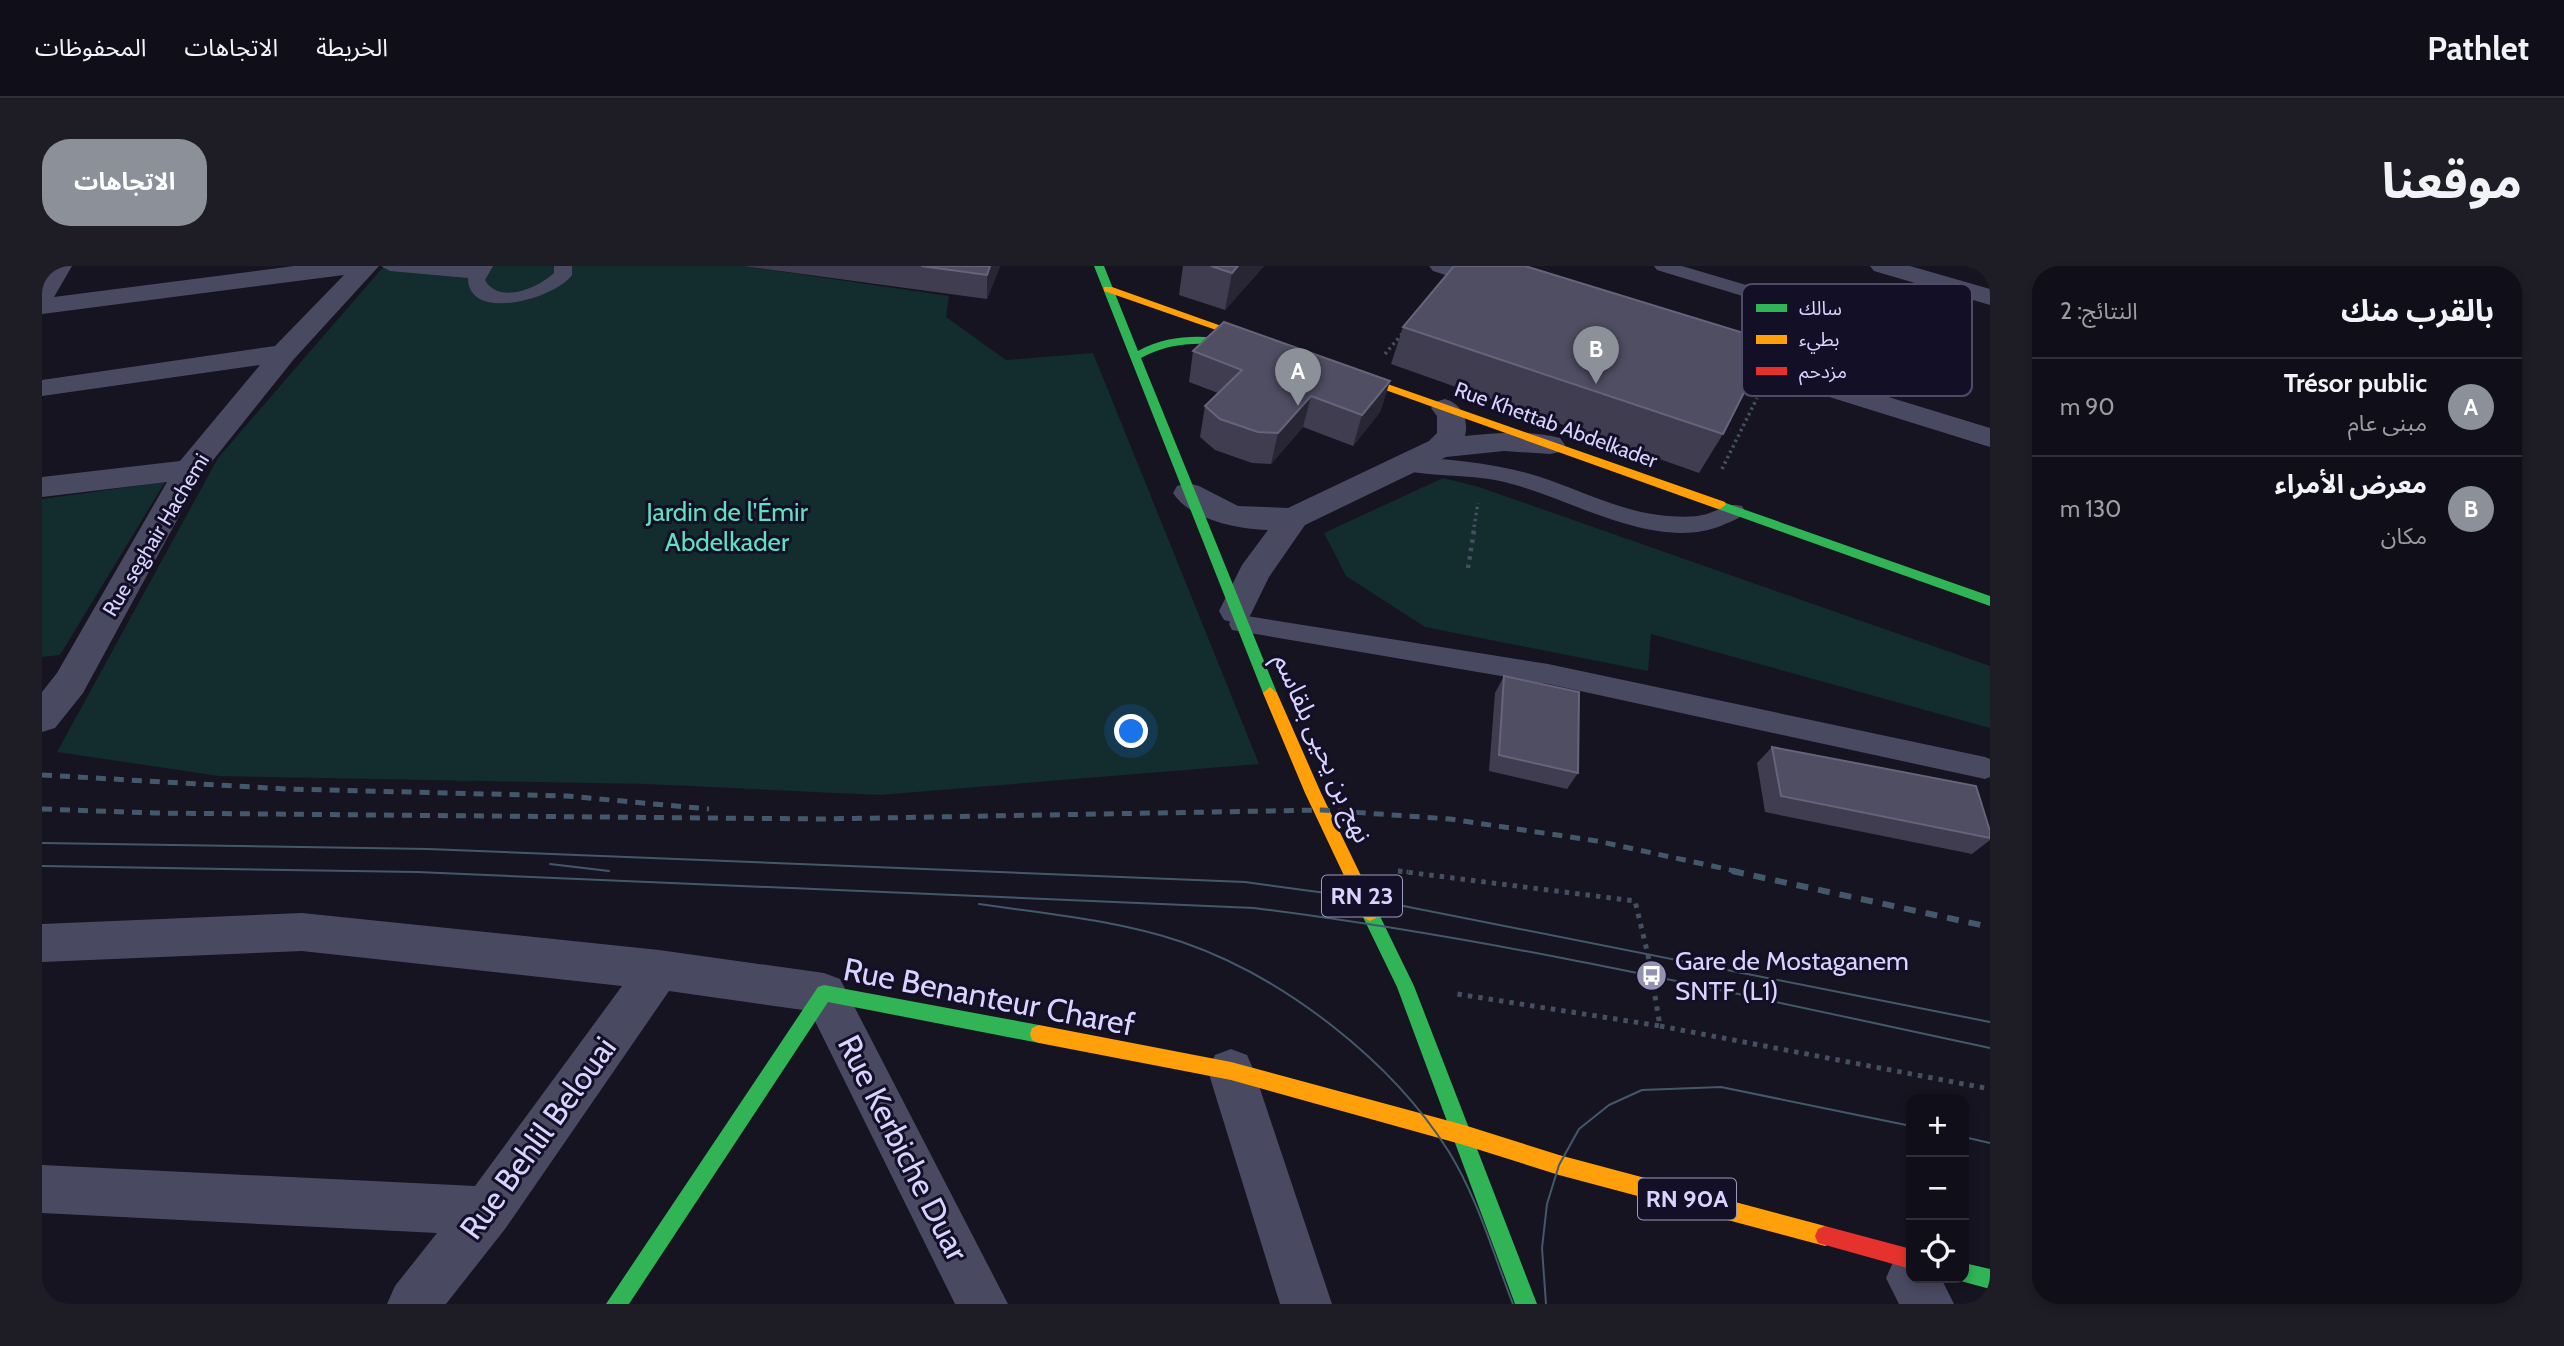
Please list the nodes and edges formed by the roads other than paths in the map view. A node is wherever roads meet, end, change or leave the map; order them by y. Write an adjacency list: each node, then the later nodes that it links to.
1 (59, 266): 16 (street)
2 (353, 266): 18 (street)
3 (366, 266): 20 (street, Rue seghair Hachemi)
4 (390, 266): 10 (lane)
5 (564, 266): 10 (lane)
6 (1098, 266): 12 (main road, RN 23)
7 (1442, 266): 14 (street)
8 (1663, 266): 13 (lane)
9 (1884, 266): 11 (street)
10 (481, 270)
11 (1946, 284)
12 (1108, 289): 21 (main road, نهج بن يحيى بلقاسم / RN 23); 21 (main road)
13 (1742, 290)
14 (1522, 291)
15 (1972, 292): 17 (street)
16 (42, 295)
17 (1990, 297)
18 (42, 306)
19 (1679, 341): 22 (street)
20 (284, 352): 24 (street); 31 (street, Rue seghair Hachemi)
21 (1137, 356): 33 (main road, نهج بن يحيى بلقاسم / RN 23)
22 (1742, 360)
23 (1328, 366): 26 (main road, Rue Khettab Abdelkader)
24 (42, 388)
25 (1857, 396): 27 (street)
26 (1445, 408): 28 (main road, Rue Khettab Abdelkader); 29 (street)
27 (1990, 438)
28 (1550, 445): 29 (street); 34 (main road, Rue Khettab Abdelkader)
29 (1440, 447): 30 (street)
30 (1406, 464): 34 (lane); 35 (street)
31 (189, 470): 32 (street); 38 (street, Rue seghair Hachemi)
32 (42, 487)
33 (1188, 493): 35 (street); 37 (main road, نهج بن يحيى بلقاسم / RN 23)
34 (1734, 511): 36 (main road, Rue Khettab Abdelkader)
35 (1294, 518): 37 (street)
36 (1990, 601)
37 (1238, 617): 40 (lane); 45 (main road, نهج بن يحيى بلقاسم / RN 23)
38 (56, 682): 39 (street, Rue seghair Hachemi)
39 (42, 718)
40 (1985, 768)
41 (42, 943): 42 (street)
42 (659, 970): 43 (street); 47 (street, Rue Behlil Belouai)
43 (824, 993): 44 (main road, Rue Benanteur Charef); 53 (main road, Rue Benanteur Charef); 54 (street, Rue Kerbiche Duar)
44 (1231, 1071): 45 (main road, Rue Benanteur Charef); 55 (street)
45 (1464, 1135): 48 (main road, RN 90A); 56 (main road, نهج بن يحيى بلقاسم / RN 23)
46 (42, 1189): 47 (street)
47 (487, 1211): 52 (street, Rue Behlil Belouai)
48 (1906, 1266)
49 (1969, 1274): 50 (main road)
50 (1990, 1279)
51 (1917, 1283): 57 (street)
52 (413, 1304)
53 (617, 1304)
54 (982, 1304)
55 (1306, 1304)
56 (1527, 1304)
57 (1928, 1304)

